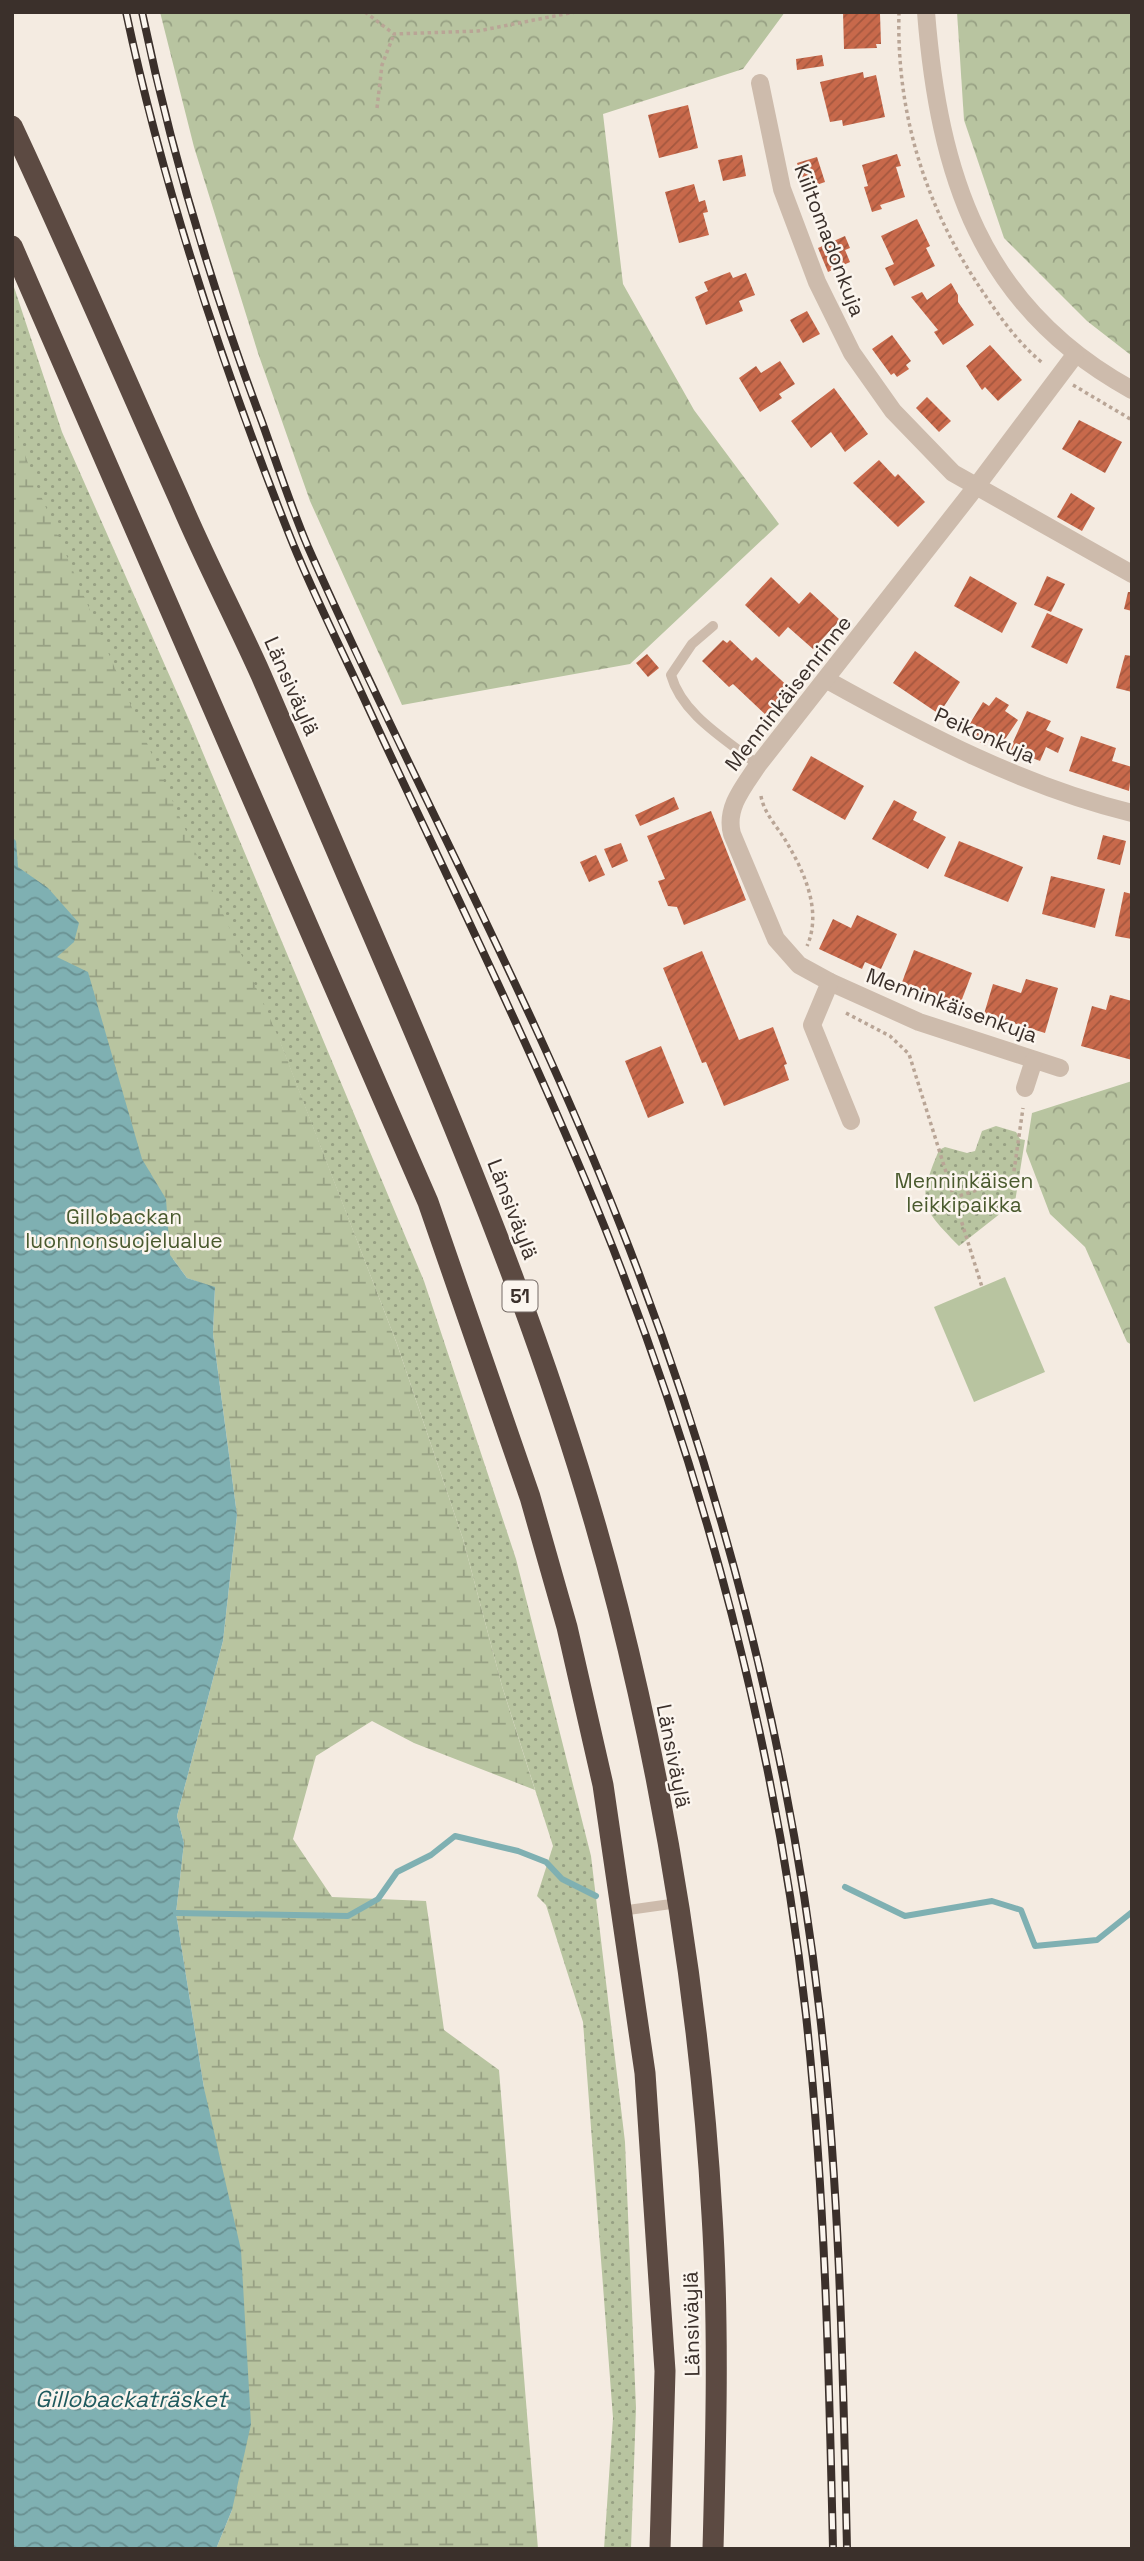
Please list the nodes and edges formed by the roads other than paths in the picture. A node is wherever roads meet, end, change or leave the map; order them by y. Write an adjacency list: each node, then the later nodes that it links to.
1 (926, 12): 5 (street)
2 (760, 83): 7 (street, Kiiltomadonkuja)
3 (12, 126): 18 (highway, Länsiväylä / 51)
4 (12, 246): 19 (highway, Länsiväylä)
5 (1075, 355): 6 (street); 7 (street, Menninkäisenrinne)
6 (1132, 390)
7 (975, 488): 8 (street, Kiiltomadonkuja); 10 (street, Menninkäisenrinne)
8 (1132, 573)
9 (713, 626): 11 (lane)
10 (827, 680): 11 (street, Menninkäisenrinne); 12 (street, Peikonkuja)
11 (758, 765): 13 (street, Menninkäisenrinne)
12 (1132, 813)
13 (830, 982): 14 (street, Menninkäisenkuja); 17 (street)
14 (1034, 1060): 15 (street, Menninkäisenkuja); 16 (street)
15 (1060, 1068)
16 (1025, 1088)
17 (851, 1121)
18 (678, 1903): 19 (lane); 21 (highway, Länsiväylä / 51)
19 (621, 1911): 20 (highway, Länsiväylä)
20 (660, 2549)
21 (713, 2549)

